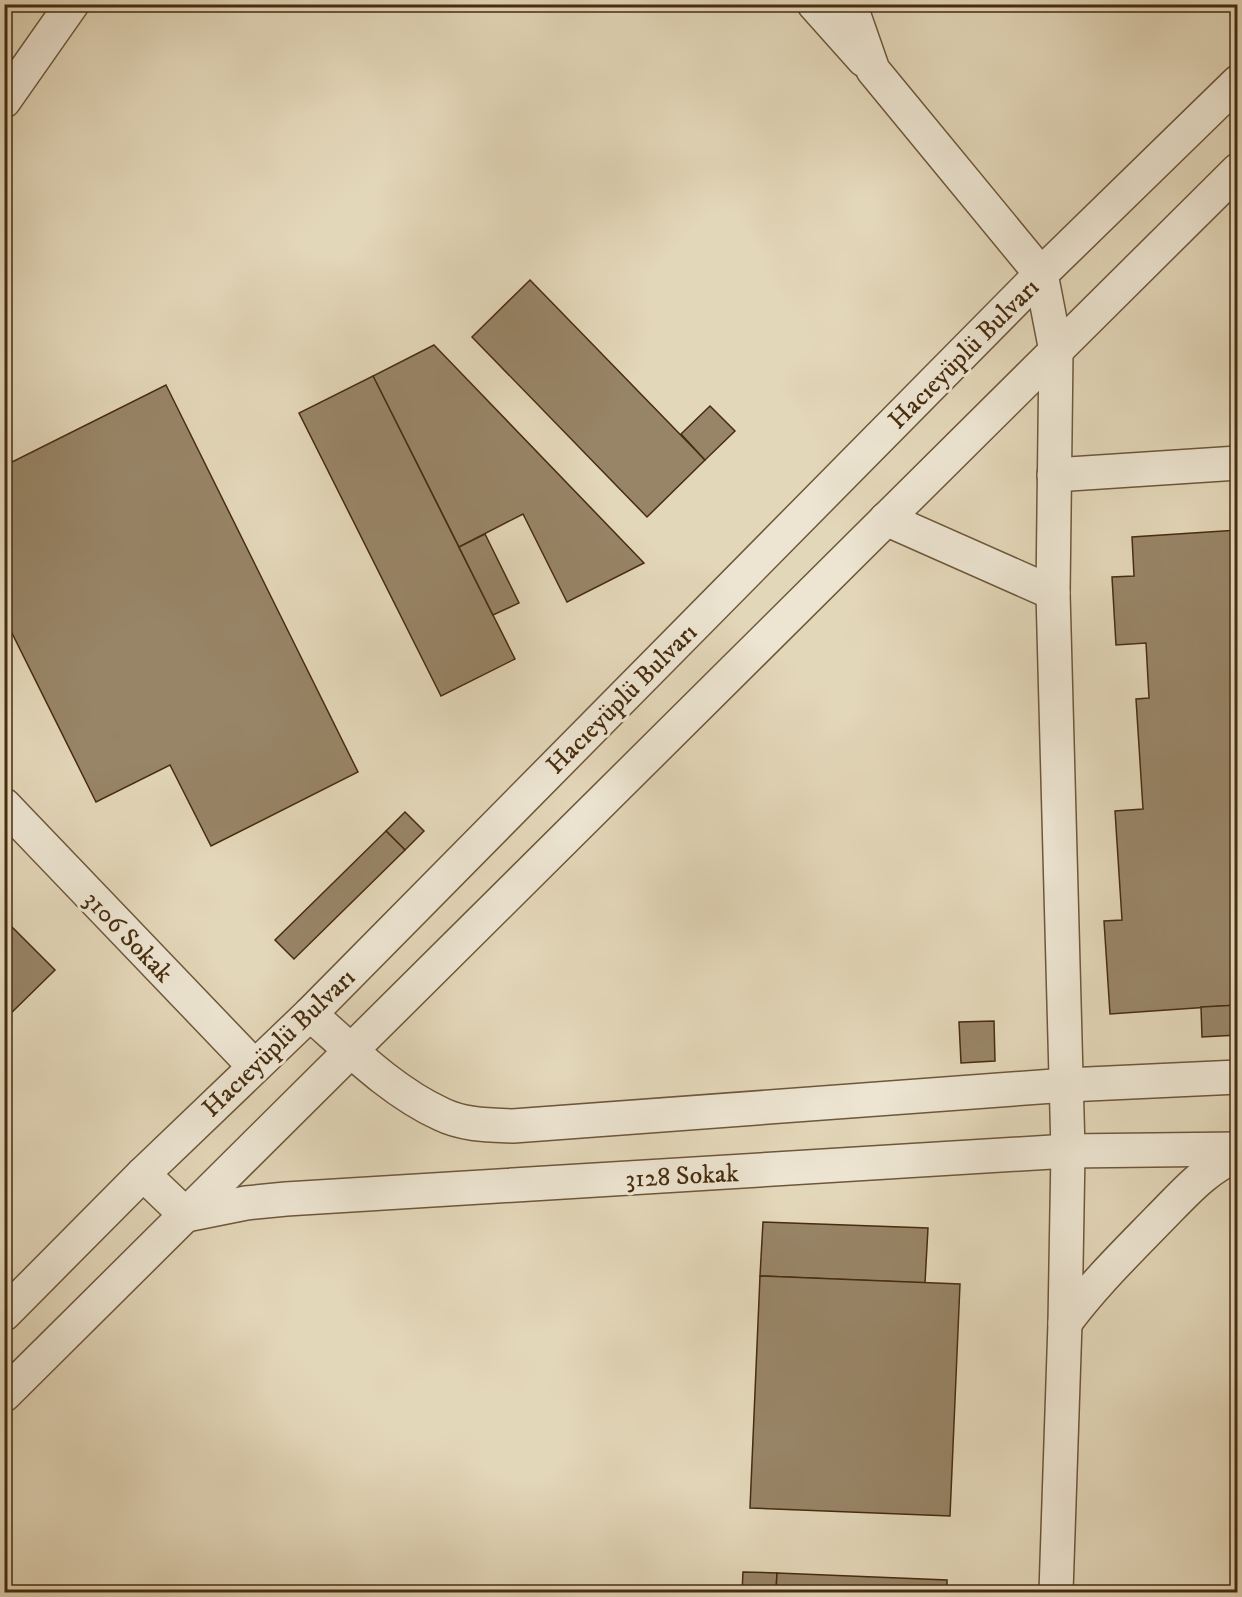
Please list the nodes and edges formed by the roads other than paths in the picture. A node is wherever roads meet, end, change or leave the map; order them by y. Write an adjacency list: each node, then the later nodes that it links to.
1 (72, 4): 6 (street)
2 (814, 4): 4 (street)
3 (850, 4): 4 (street)
4 (873, 70): 8 (street)
5 (1238, 82): 8 (street, Hacıeyüplü Bulvarı)
6 (4, 101)
7 (1238, 170): 9 (street)
8 (1041, 274): 9 (street); 15 (street, Hacıeyüplü Bulvarı)
9 (1056, 351): 11 (street); 12 (street)
10 (1238, 464): 11 (street)
11 (1054, 475): 13 (street)
12 (886, 519): 13 (street); 16 (street)
13 (1053, 593): 19 (street)
14 (4, 806): 17 (street, 3106 Sokak)
15 (309, 1014): 16 (street); 17 (street, Hacıeyüplü Bulvarı)
16 (352, 1051): 19 (street); 24 (street)
17 (254, 1066): 23 (street, Hacıeyüplü Bulvarı)
18 (1238, 1077): 19 (street)
19 (1067, 1086): 21 (street)
20 (1238, 1149): 21 (street, 3128 Sokak)
21 (1068, 1151): 24 (street, 3128 Sokak); 26 (street)
22 (1238, 1155): 26 (street)
23 (143, 1174): 24 (street); 25 (street, Hacıeyüplü Bulvarı)
24 (186, 1215): 27 (street)
25 (4, 1314)
26 (1065, 1323): 28 (street)
27 (4, 1395)
28 (1056, 1593)

